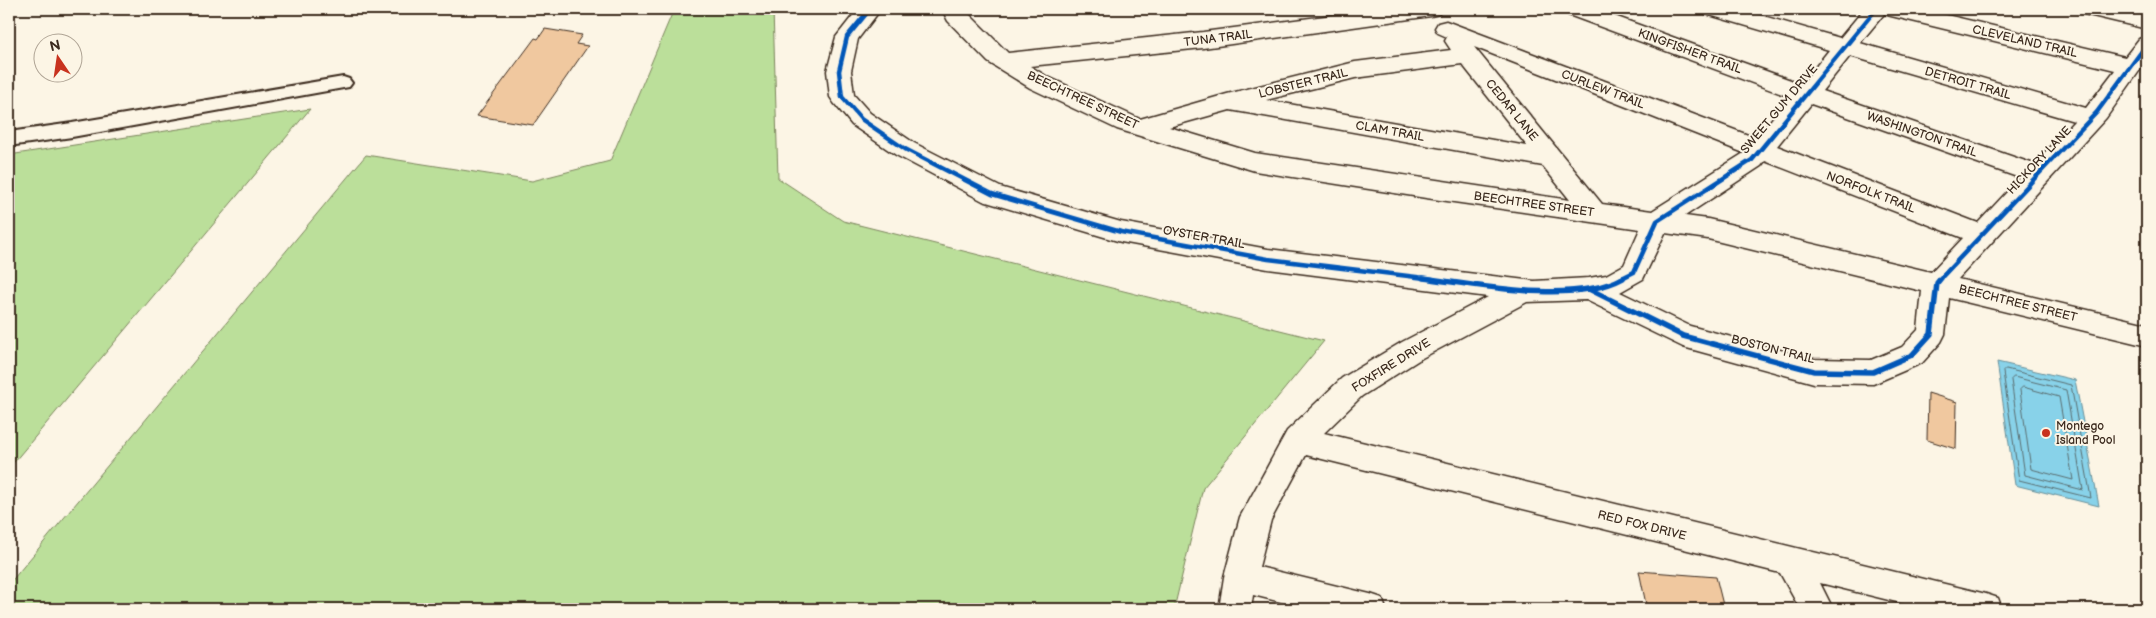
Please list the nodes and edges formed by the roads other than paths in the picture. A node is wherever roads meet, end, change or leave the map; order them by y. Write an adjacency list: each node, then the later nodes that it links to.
1 (870, 9): 30 (street, OYSTER TRAIL)
2 (953, 9): 14 (street, BEECHTREE STREET)
3 (1431, 9): 10 (street, CEDAR LANE); 14 (street, TUNA TRAIL)
4 (1574, 9): 17 (street, KINGFISHER TRAIL)
5 (1714, 9): 12 (street, DETROIT TRAIL)
6 (1876, 9): 12 (street, SWEET GUM DRIVE)
7 (1891, 9): 15 (street, CLEVELAND TRAIL)
8 (2092, 9): 9 (street)
9 (2147, 22)
10 (1446, 28): 13 (street, CEDAR LANE); 22 (street, CURLEW TRAIL)
11 (2147, 44): 15 (street, HICKORY LANE)
12 (1845, 47): 17 (street, SWEET GUM DRIVE); 19 (street, DETROIT TRAIL)
13 (1468, 56): 18 (street, LOBSTER TRAIL); 23 (street, CEDAR LANE)
14 (1004, 61): 20 (street, BEECHTREE STREET)
15 (2131, 66): 19 (street, HICKORY LANE)
16 (343, 83): 21 (lane)
17 (1806, 94): 22 (street, SWEET GUM DRIVE); 24 (street, WASHINGTON TRAIL)
18 (1227, 102): 20 (street, LOBSTER TRAIL); 23 (street, CLAM TRAIL)
19 (2091, 118): 24 (street, HICKORY LANE)
20 (1140, 127): 25 (street, BEECHTREE STREET)
21 (9, 138)
22 (1761, 149): 26 (street, SWEET GUM DRIVE); 27 (street, NORFOLK TRAIL)
23 (1552, 159): 25 (street, CEDAR LANE)
24 (2038, 175): 27 (street, HICKORY LANE)
25 (1594, 212): 26 (street, BEECHTREE STREET)
26 (1657, 221): 28 (street, BEECHTREE STREET); 29 (street, OYSTER TRAIL)
27 (1982, 235): 28 (street, HICKORY LANE)
28 (1937, 283): 29 (street, BOSTON TRAIL); 31 (street, BEECHTREE STREET)
29 (1589, 289): 30 (street, OYSTER TRAIL)
30 (1524, 291): 32 (street, FOXFIRE DRIVE)
31 (2147, 335)
32 (1298, 440): 33 (street, RED FOX DRIVE); 34 (street, FOXFIRE DRIVE)
33 (1791, 562): 37 (street); 38 (street, RED FOX DRIVE)
34 (1240, 576): 35 (street, FOXFIRE DRIVE); 36 (street)
35 (1235, 609)
36 (1370, 609)
37 (1817, 609)
38 (1986, 609)

